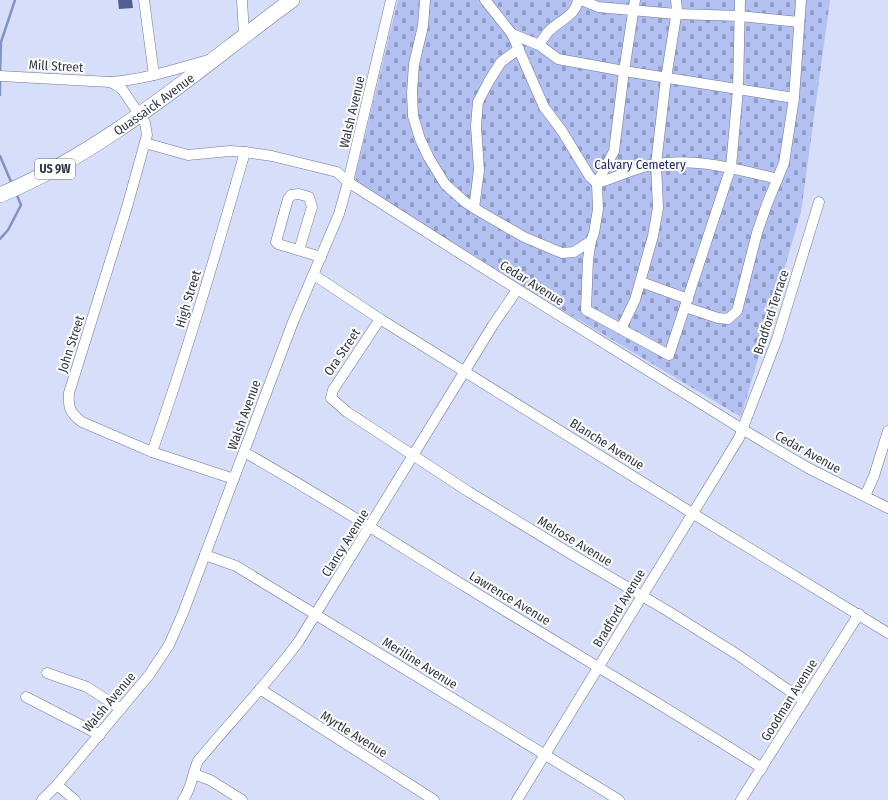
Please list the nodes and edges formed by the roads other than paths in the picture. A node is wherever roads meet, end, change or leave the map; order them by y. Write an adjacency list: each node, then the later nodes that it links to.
1 (144, 0): 21 (street)
2 (242, 0): 16 (street)
3 (292, 0): 16 (highway, Quassaick Avenue / US 9W)
4 (391, 0): 33 (street, Walsh Avenue)
5 (425, 0): 37 (street)
6 (485, 0): 15 (street)
7 (580, 0): 11 (street); 17 (street)
8 (676, 0): 12 (street)
9 (740, 0): 13 (street)
10 (801, 0): 14 (street)
11 (635, 5): 12 (street); 20 (street)
12 (676, 14): 13 (street); 23 (street)
13 (740, 16): 14 (street); 25 (street)
14 (799, 22): 26 (street)
15 (512, 34): 17 (street); 18 (street)
16 (244, 35): 19 (highway, Quassaick Avenue / US 9W)
17 (539, 45): 20 (street)
18 (519, 49): 34 (street); 37 (street)
19 (214, 59): 21 (street, Mill Street); 27 (highway, Quassaick Avenue / US 9W)
20 (624, 71): 23 (street); 34 (street)
21 (154, 75): 24 (street, Mill Street)
22 (0, 76): 24 (street, Mill Street)
23 (666, 78): 25 (street); 30 (street)
24 (110, 82): 27 (street, John Street)
25 (738, 89): 26 (street); 31 (street)
26 (794, 98): 32 (street)
27 (139, 114): 28 (street, John Street); 35 (highway, Quassaick Avenue / US 9W)
28 (145, 143): 29 (street, Cedar Avenue); 51 (street, John Street)
29 (245, 152): 33 (street, Cedar Avenue); 51 (street, High Street)
30 (656, 164): 31 (street); 34 (street); 42 (street)
31 (731, 167): 32 (street); 44 (street)
32 (777, 179): 44 (street)
33 (348, 182): 40 (street, Walsh Avenue); 43 (street, Cedar Avenue)
34 (597, 183): 38 (street)
35 (3, 194)
36 (819, 202): 49 (street, Bradford Terrace)
37 (474, 208): 38 (street)
38 (590, 241): 46 (street)
39 (299, 250): 39 (street); 40 (street)
40 (321, 257): 41 (street, Walsh Avenue)
41 (314, 275): 45 (street, Blanche Avenue); 52 (street, Walsh Avenue)
42 (641, 282): 44 (street); 46 (street)
43 (517, 290): 47 (street, Clancy Avenue); 49 (street, Cedar Avenue)
44 (687, 303): 46 (street)
45 (380, 319): 47 (street, Blanche Avenue); 48 (street, Ora Street)
46 (621, 329)
47 (465, 371): 53 (street, Clancy Avenue); 57 (street, Blanche Avenue)
48 (334, 402): 53 (street, Melrose Avenue)
49 (742, 429): 55 (street, Cedar Avenue); 57 (street, Bradford Avenue)
50 (888, 431): 55 (street)
51 (152, 452): 54 (street, John Street)
52 (244, 452): 54 (street, Walsh Avenue); 58 (street, Lawrence Avenue)
53 (413, 456): 58 (street, Clancy Avenue); 60 (street, Melrose Avenue)
54 (234, 479): 59 (street, Walsh Avenue)
55 (865, 496): 56 (street, Cedar Avenue)
56 (888, 508)
57 (692, 513): 60 (street, Bradford Avenue); 62 (street, Blanche Avenue)
58 (370, 528): 61 (street, Clancy Avenue); 64 (street, Lawrence Avenue)
59 (205, 555): 61 (street, Meriline Avenue); 69 (street, Walsh Avenue)
60 (641, 595): 64 (street, Bradford Avenue); 68 (street, Melrose Avenue)
61 (316, 614): 66 (street, Clancy Avenue); 71 (street, Meriline Avenue)
62 (859, 614): 63 (street, Blanche Avenue); 68 (street, Goodman Avenue)
63 (888, 633)
64 (599, 668): 71 (street, Bradford Avenue); 72 (street, Lawrence Avenue)
65 (47, 673): 69 (street)
66 (260, 689): 73 (street, Clancy Avenue); 79 (street, Myrtle Avenue)
67 (26, 697): 70 (street)
68 (804, 701): 72 (street, Goodman Avenue)
69 (121, 709): 70 (street, Walsh Avenue)
70 (100, 735): 74 (street, Walsh Avenue)
71 (545, 755): 80 (street, Bradford Avenue); 81 (street, Meriline Avenue)
72 (762, 768): 82 (street, Goodman Avenue)
73 (194, 774): 77 (street, Clancy Avenue); 78 (street)
74 (57, 785): 75 (street, Walsh Avenue); 76 (street)
75 (42, 800)
76 (75, 800)
77 (183, 800)
78 (242, 800)
79 (434, 800)
80 (517, 800)
81 (619, 800)
82 (741, 800)

